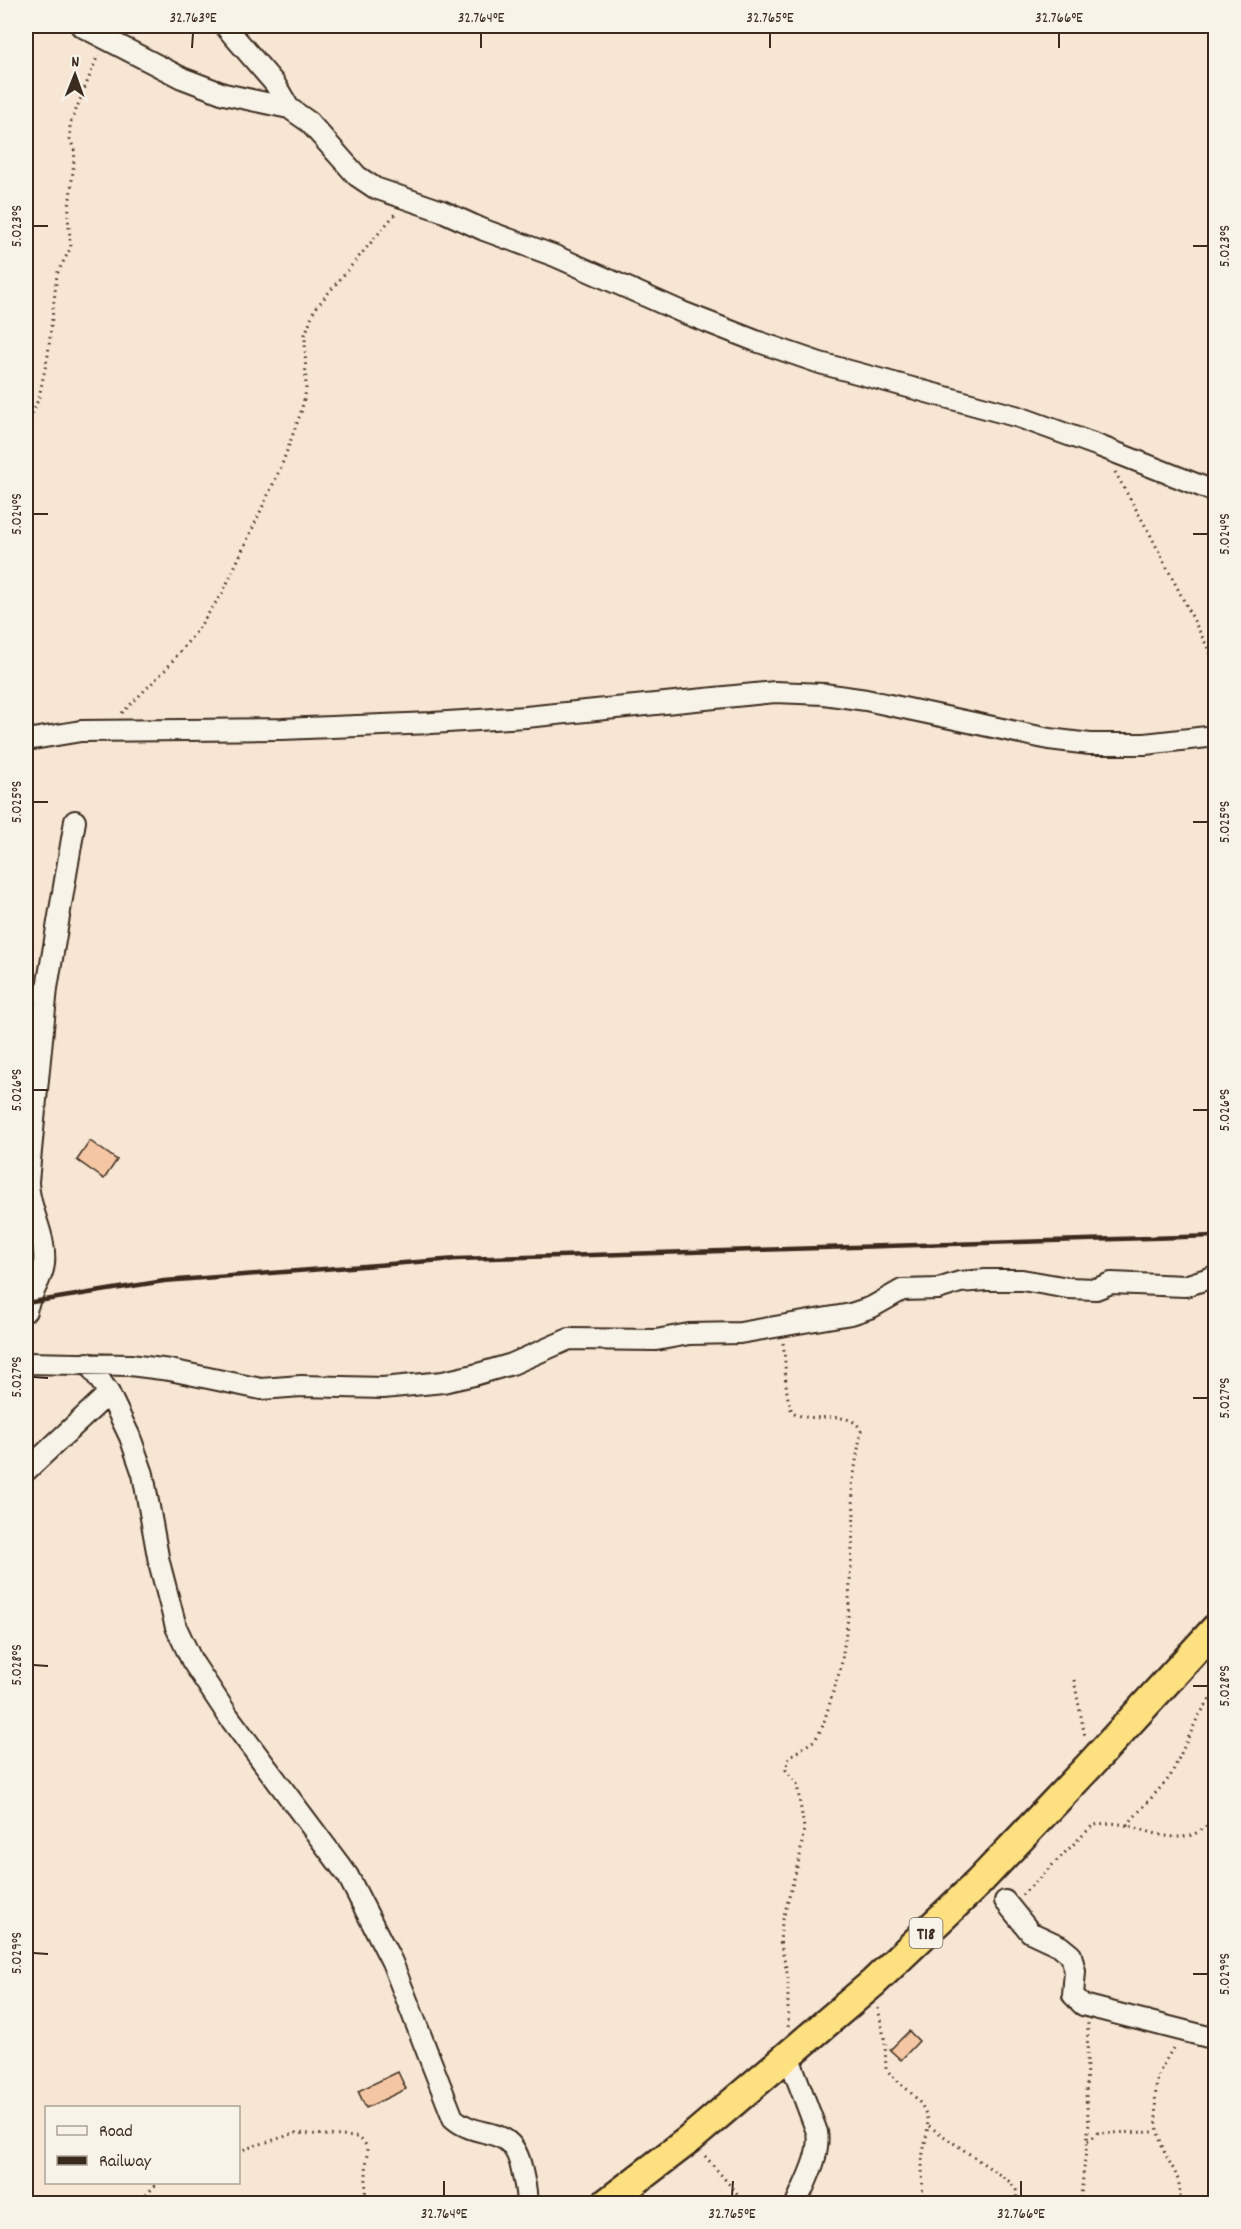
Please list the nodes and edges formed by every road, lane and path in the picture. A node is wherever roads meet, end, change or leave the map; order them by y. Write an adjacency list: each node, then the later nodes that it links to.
1 (81, 26): 3 (street)
2 (225, 26): 4 (street)
3 (105, 39): 4 (street); 6 (path)
4 (289, 108): 5 (street)
5 (407, 199): 7 (street); 10 (path)
6 (26, 431)
7 (1099, 446): 8 (street); 9 (path)
8 (1215, 492)
9 (1215, 664)
10 (104, 731): 11 (street); 12 (street)
11 (1215, 736)
12 (28, 737)
13 (75, 821): 15 (street)
14 (1215, 1276): 16 (street)
15 (26, 1311)
16 (780, 1325): 18 (street); 32 (path)
17 (26, 1363): 18 (street)
18 (88, 1363): 19 (street)
19 (109, 1394): 20 (street); 41 (street)
20 (26, 1471)
21 (1215, 1628): 24 (highway, T18)
22 (1074, 1680): 24 (path)
23 (1215, 1690): 26 (path)
24 (1090, 1765): 28 (highway, T18)
25 (1215, 1819): 26 (path)
26 (1126, 1826): 27 (path)
27 (1005, 1901): 29 (street)
28 (873, 1983): 32 (highway, T18); 33 (path)
29 (1089, 2007): 30 (street); 36 (path)
30 (1184, 2031): 31 (street); 34 (path)
31 (1215, 2038)
32 (788, 2055): 35 (highway, T18); 44 (street)
33 (928, 2125): 45 (path); 46 (path)
34 (1157, 2132): 36 (path); 48 (path)
35 (690, 2139): 42 (highway, T18); 43 (path)
36 (1087, 2143): 47 (path)
37 (240, 2150): 40 (path)
38 (156, 2184): 39 (path)
39 (138, 2204)
40 (365, 2204)
41 (525, 2204)
42 (605, 2204)
43 (751, 2204)
44 (796, 2204)
45 (922, 2204)
46 (1017, 2204)
47 (1080, 2204)
48 (1180, 2204)

